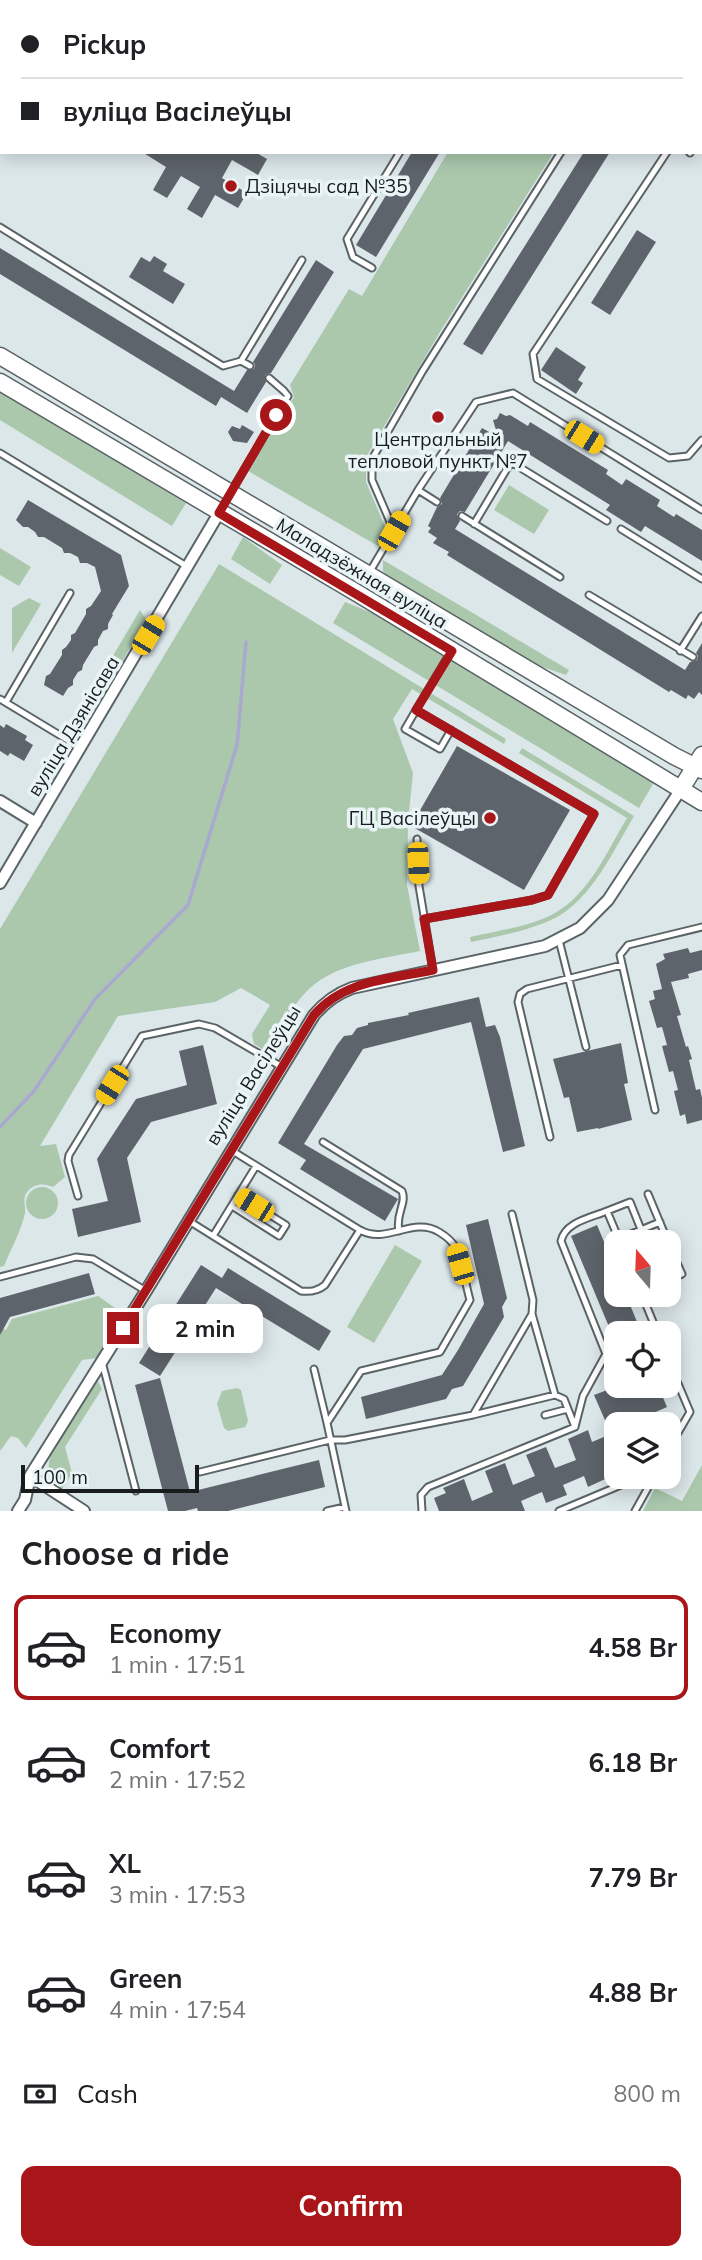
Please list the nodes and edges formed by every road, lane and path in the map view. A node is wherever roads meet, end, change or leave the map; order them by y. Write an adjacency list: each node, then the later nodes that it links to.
1 (399, 154): 6 (lane)
2 (560, 154): 23 (lane)
3 (666, 154): 12 (lane)
4 (0, 227): 8 (lane)
5 (302, 260): 8 (lane)
6 (372, 268)
7 (0, 356): 15 (main road, Маладзёжная вуліца)
8 (241, 361): 9 (lane)
9 (250, 366)
10 (269, 378): 15 (lane)
11 (0, 382): 18 (main road, Маладзёжная вуліца)
12 (702, 440)
13 (0, 453): 24 (lane)
14 (418, 490): 16 (lane); 17 (lane); 23 (lane)
15 (230, 493): 18 (main road); 25 (main road, Маладзёжная вуліца)
16 (437, 502)
17 (702, 510)
18 (219, 513): 24 (street, вуліца Дзянісава); 29 (main road, Маладзёжная вуліца)
19 (462, 516): 21 (lane)
20 (607, 521): 21 (lane)
21 (474, 524): 26 (lane)
22 (621, 529): 27 (lane)
23 (394, 531): 25 (lane)
24 (188, 567): 38 (street, вуліца Дзянісава)
25 (368, 574): 29 (main road); 39 (main road, Маладзёжная вуліца)
26 (560, 577)
27 (702, 579)
28 (70, 593): 35 (lane)
29 (357, 593): 32 (main road, Маладзёжная вуліца)
30 (589, 594): 33 (lane)
31 (702, 616): 33 (lane)
32 (452, 651): 36 (lane); 40 (main road, Маладзёжная вуліца)
33 (680, 651): 34 (lane)
34 (693, 657)
35 (3, 701): 38 (lane)
36 (416, 710): 37 (lane); 37 (lane)
37 (450, 730): 46 (lane)
38 (80, 748): 43 (street, вуліца Дзянісава)
39 (700, 764): 40 (main road, вуліца Васілеўцы)
40 (681, 789): 42 (main road, Маладзёжная вуліца); 48 (street, вуліца Васілеўцы)
41 (0, 801): 43 (street)
42 (702, 802)
43 (36, 823): 45 (street, вуліца Дзянісава)
44 (417, 839): 46 (lane)
45 (0, 883)
46 (424, 919): 50 (lane)
47 (702, 927): 49 (lane)
48 (559, 940): 50 (street, вуліца Васілеўцы); 51 (lane)
49 (622, 965): 51 (lane); 54 (lane)
50 (433, 970): 53 (street, вуліца Васілеўцы)
51 (568, 979): 52 (lane); 55 (lane)
52 (586, 1047)
53 (282, 1067): 57 (street, вуліца Васілеўцы); 61 (lane)
54 (655, 1110)
55 (550, 1136)
56 (323, 1142): 71 (lane)
57 (231, 1150): 58 (lane); 65 (street, вуліца Васілеўцы)
58 (256, 1166): 60 (lane); 67 (lane)
59 (648, 1194): 66 (lane)
60 (238, 1195): 62 (lane); 62 (lane)
61 (78, 1196)
62 (232, 1206): 72 (lane)
63 (607, 1211): 68 (lane); 69 (lane); 84 (lane)
64 (512, 1214): 75 (lane)
65 (189, 1221): 72 (lane); 74 (street, вуліца Васілеўцы)
66 (660, 1222): 69 (lane); 70 (lane)
67 (360, 1230): 71 (lane); 72 (lane)
68 (615, 1230)
69 (641, 1230)
70 (663, 1230)
71 (399, 1231): 83 (lane)
72 (213, 1236)
73 (0, 1278): 74 (lane)
74 (146, 1291): 76 (street, вуліца Васілеўцы)
75 (532, 1314): 79 (lane); 81 (lane)
76 (102, 1362): 88 (street, вуліца Васілеўцы); 91 (lane)
77 (314, 1368): 83 (lane)
78 (681, 1391): 85 (lane)
79 (555, 1395): 80 (lane); 81 (lane)
80 (568, 1409): 82 (lane); 84 (lane)
81 (473, 1415): 86 (lane)
82 (545, 1415)
83 (327, 1423): 86 (lane)
84 (575, 1427): 96 (lane)
85 (681, 1428)
86 (330, 1440): 87 (lane); 92 (lane)
87 (200, 1472)
88 (30, 1476): 93 (street, вуліца Васілеўцы); 94 (street)
89 (611, 1489): 97 (lane)
90 (647, 1489): 98 (lane)
91 (136, 1491)
92 (346, 1509): 95 (lane)
93 (18, 1511)
94 (84, 1511)
95 (327, 1511)
96 (422, 1511)
97 (559, 1511)
98 (635, 1511)

